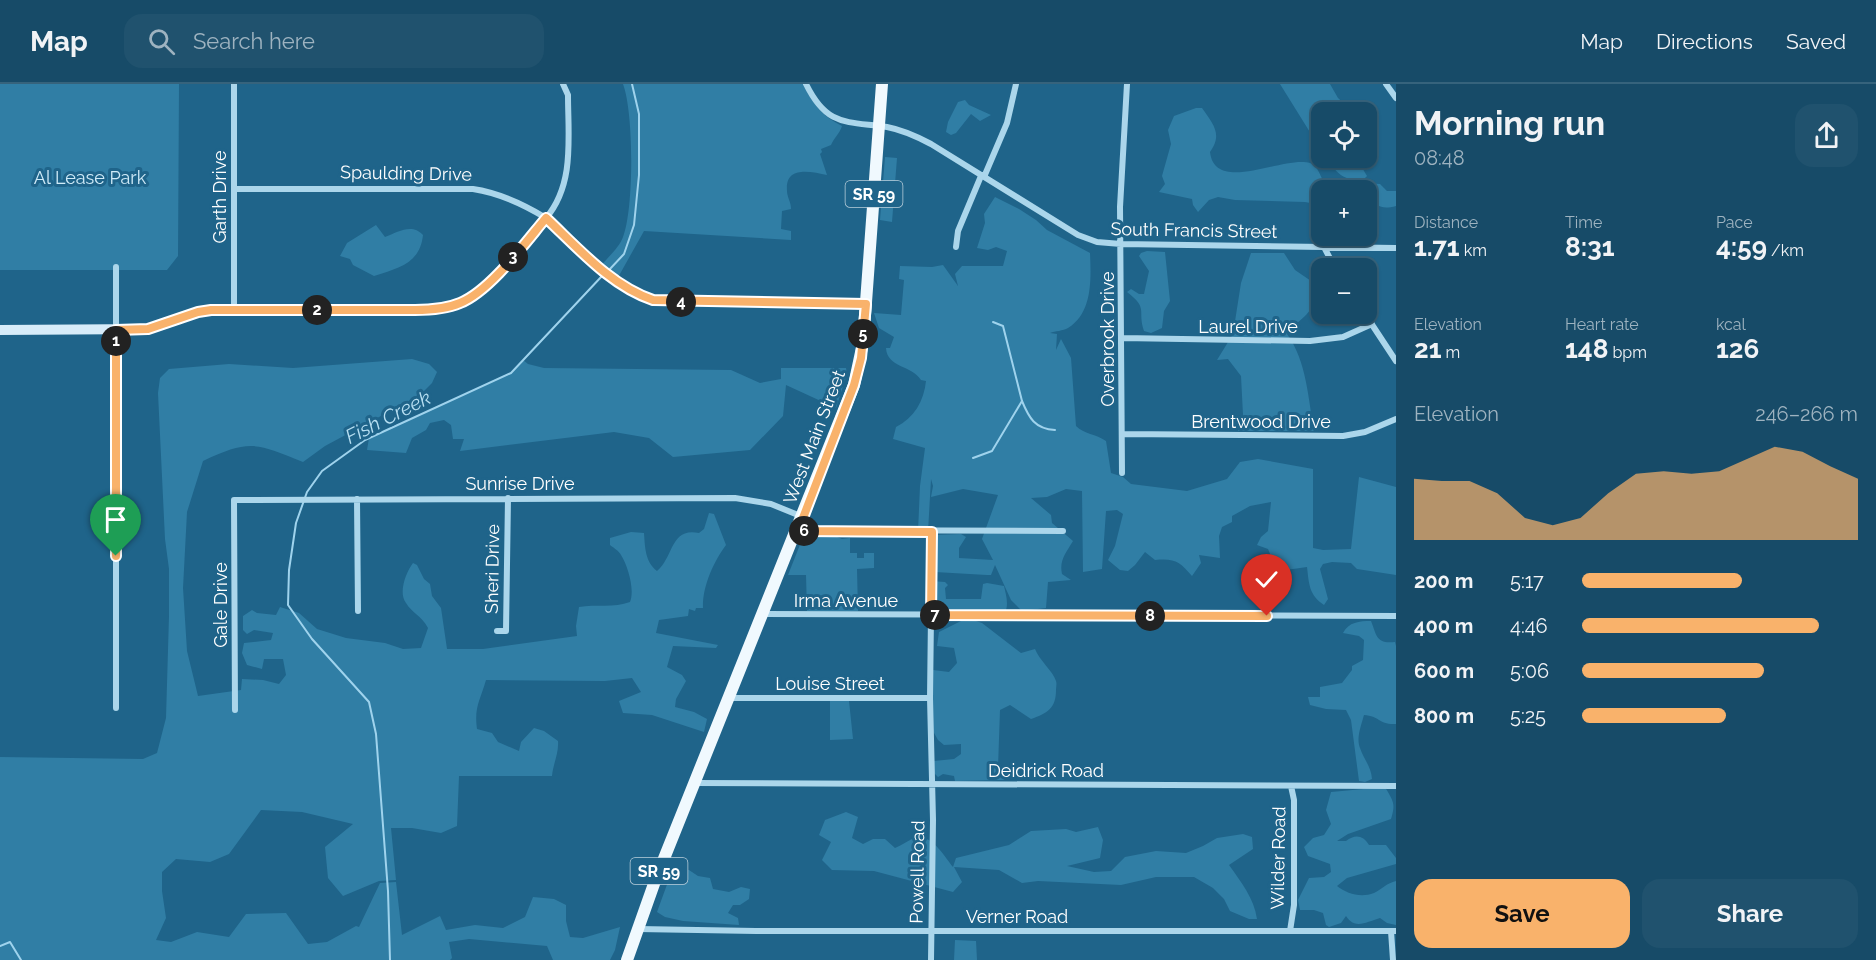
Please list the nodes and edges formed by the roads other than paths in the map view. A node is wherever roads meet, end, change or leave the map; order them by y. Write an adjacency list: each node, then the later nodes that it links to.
1 (234, 84): 11 (street, Garth Drive)
2 (563, 84): 12 (street)
3 (806, 84): 9 (street, South Francis Street)
4 (882, 84): 9 (main road, West Main Street / SR 59)
5 (1016, 84): 10 (street)
6 (1127, 84): 13 (street, Overbrook Drive)
7 (1386, 84): 8 (street)
8 (1396, 98)
9 (879, 126): 10 (street, South Francis Street); 19 (main road, West Main Street / SR 59)
10 (983, 176): 13 (street, South Francis Street); 14 (street)
11 (234, 189): 12 (street, Spaulding Drive); 20 (street, Garth Drive)
12 (546, 218): 19 (street, Spaulding Drive); 20 (street)
13 (1121, 244): 15 (street, South Francis Street); 24 (street, Overbrook Drive)
14 (956, 247)
15 (1327, 247): 16 (street, South Francis Street); 17 (street)
16 (1396, 248)
17 (1331, 258)
18 (116, 267): 23 (street)
19 (866, 304): 32 (main road, West Main Street / SR 59)
20 (234, 310): 23 (street)
21 (1372, 324): 24 (street, Laurel Drive); 25 (street)
22 (0, 330): 23 (street)
23 (116, 330): 43 (street)
24 (1122, 338): 27 (street, Overbrook Drive)
25 (1396, 361)
26 (1396, 419): 27 (street, Brentwood Drive)
27 (1122, 434): 28 (street, Overbrook Drive)
28 (1122, 473)
29 (507, 498): 30 (street, Sunrise Drive); 32 (street, Sunrise Drive); 40 (street, Sheri Drive)
30 (357, 499): 31 (street, Sunrise Drive); 36 (street)
31 (234, 500): 44 (street, Gale Drive)
32 (803, 517): 33 (main road, West Main Street / SR 59)
33 (798, 531): 35 (street); 37 (main road, West Main Street / SR 59)
34 (1064, 531): 35 (street)
35 (932, 532): 38 (street, Powell Road)
36 (358, 611)
37 (764, 614): 38 (street, Irma Avenue); 41 (main road, West Main Street / SR 59)
38 (931, 615): 39 (street, Irma Avenue); 42 (street, Powell Road)
39 (1396, 616)
40 (497, 631)
41 (730, 698): 42 (street, Louise Street); 45 (main road, West Main Street / SR 59)
42 (930, 699): 46 (street, Powell Road)
43 (116, 708)
44 (235, 711)
45 (695, 783): 46 (street, Deidrick Road); 49 (main road, SR 59)
46 (932, 784): 47 (street, Deidrick Road); 50 (street, Powell Road)
47 (1291, 786): 48 (street, Deidrick Road); 51 (street, Wilder Road)
48 (1396, 786)
49 (638, 929): 50 (street, Verner Road); 53 (main road, SR 59)
50 (931, 930): 51 (street, Verner Road); 54 (street, Powell Road)
51 (1290, 931): 52 (street, Verner Road)
52 (1394, 931): 55 (street)
53 (627, 960)
54 (931, 960)
55 (1393, 960)

